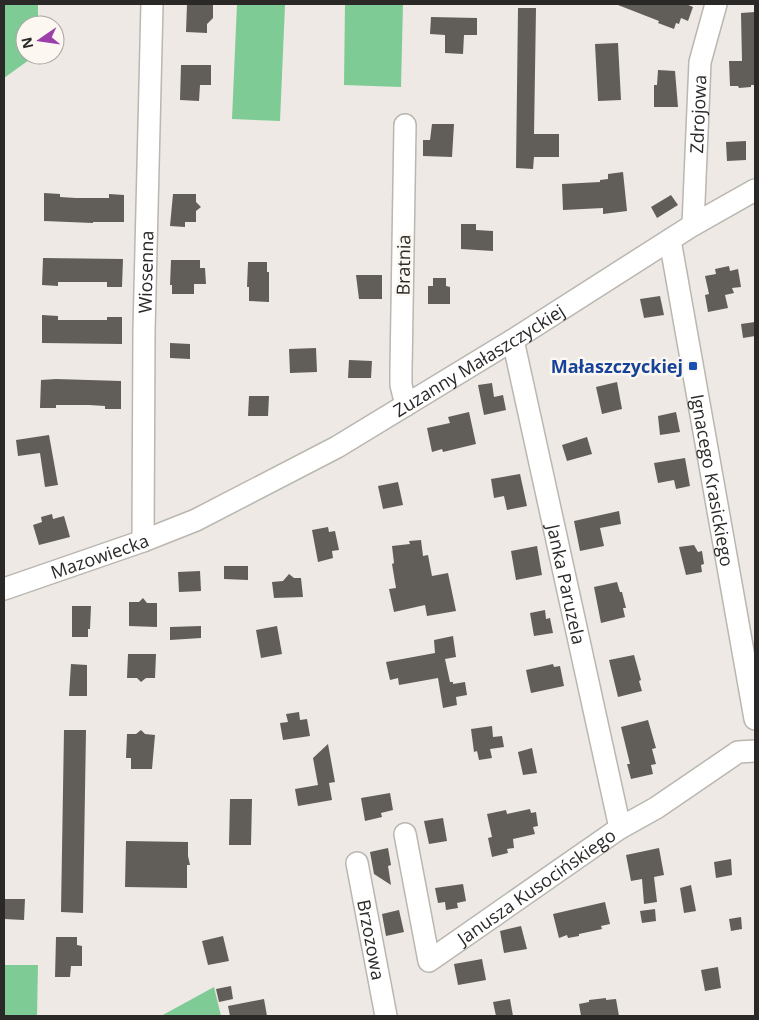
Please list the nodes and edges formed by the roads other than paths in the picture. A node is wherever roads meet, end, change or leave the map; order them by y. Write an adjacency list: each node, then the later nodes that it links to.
1 (152, 4): 10 (street, Wiosenna)
2 (716, 4): 5 (street, Zdrojowa)
3 (405, 125): 8 (street, Bratnia)
4 (755, 190): 5 (street, Zuzanny Małaszczyckiej)
5 (694, 226): 6 (street, Zuzanny Małaszczyckiej)
6 (670, 240): 7 (street, Zuzanny Małaszczyckiej); 12 (street, Ignacego Krasickiego)
7 (513, 340): 8 (street, Zuzanny Małaszczyckiej); 14 (street, Janka Paruzela)
8 (406, 405): 9 (street, Zuzanny Małaszczyckiej)
9 (196, 520): 10 (street, Mazowiecka)
10 (143, 541): 11 (street, Mazowiecka)
11 (4, 589)
12 (755, 719)
13 (755, 751): 14 (street, Janusza Kusocińskiego)
14 (620, 828): 15 (street, Janusza Kusocińskiego)
15 (405, 834)
16 (357, 863): 17 (street, Brzozowa)
17 (386, 1016)

